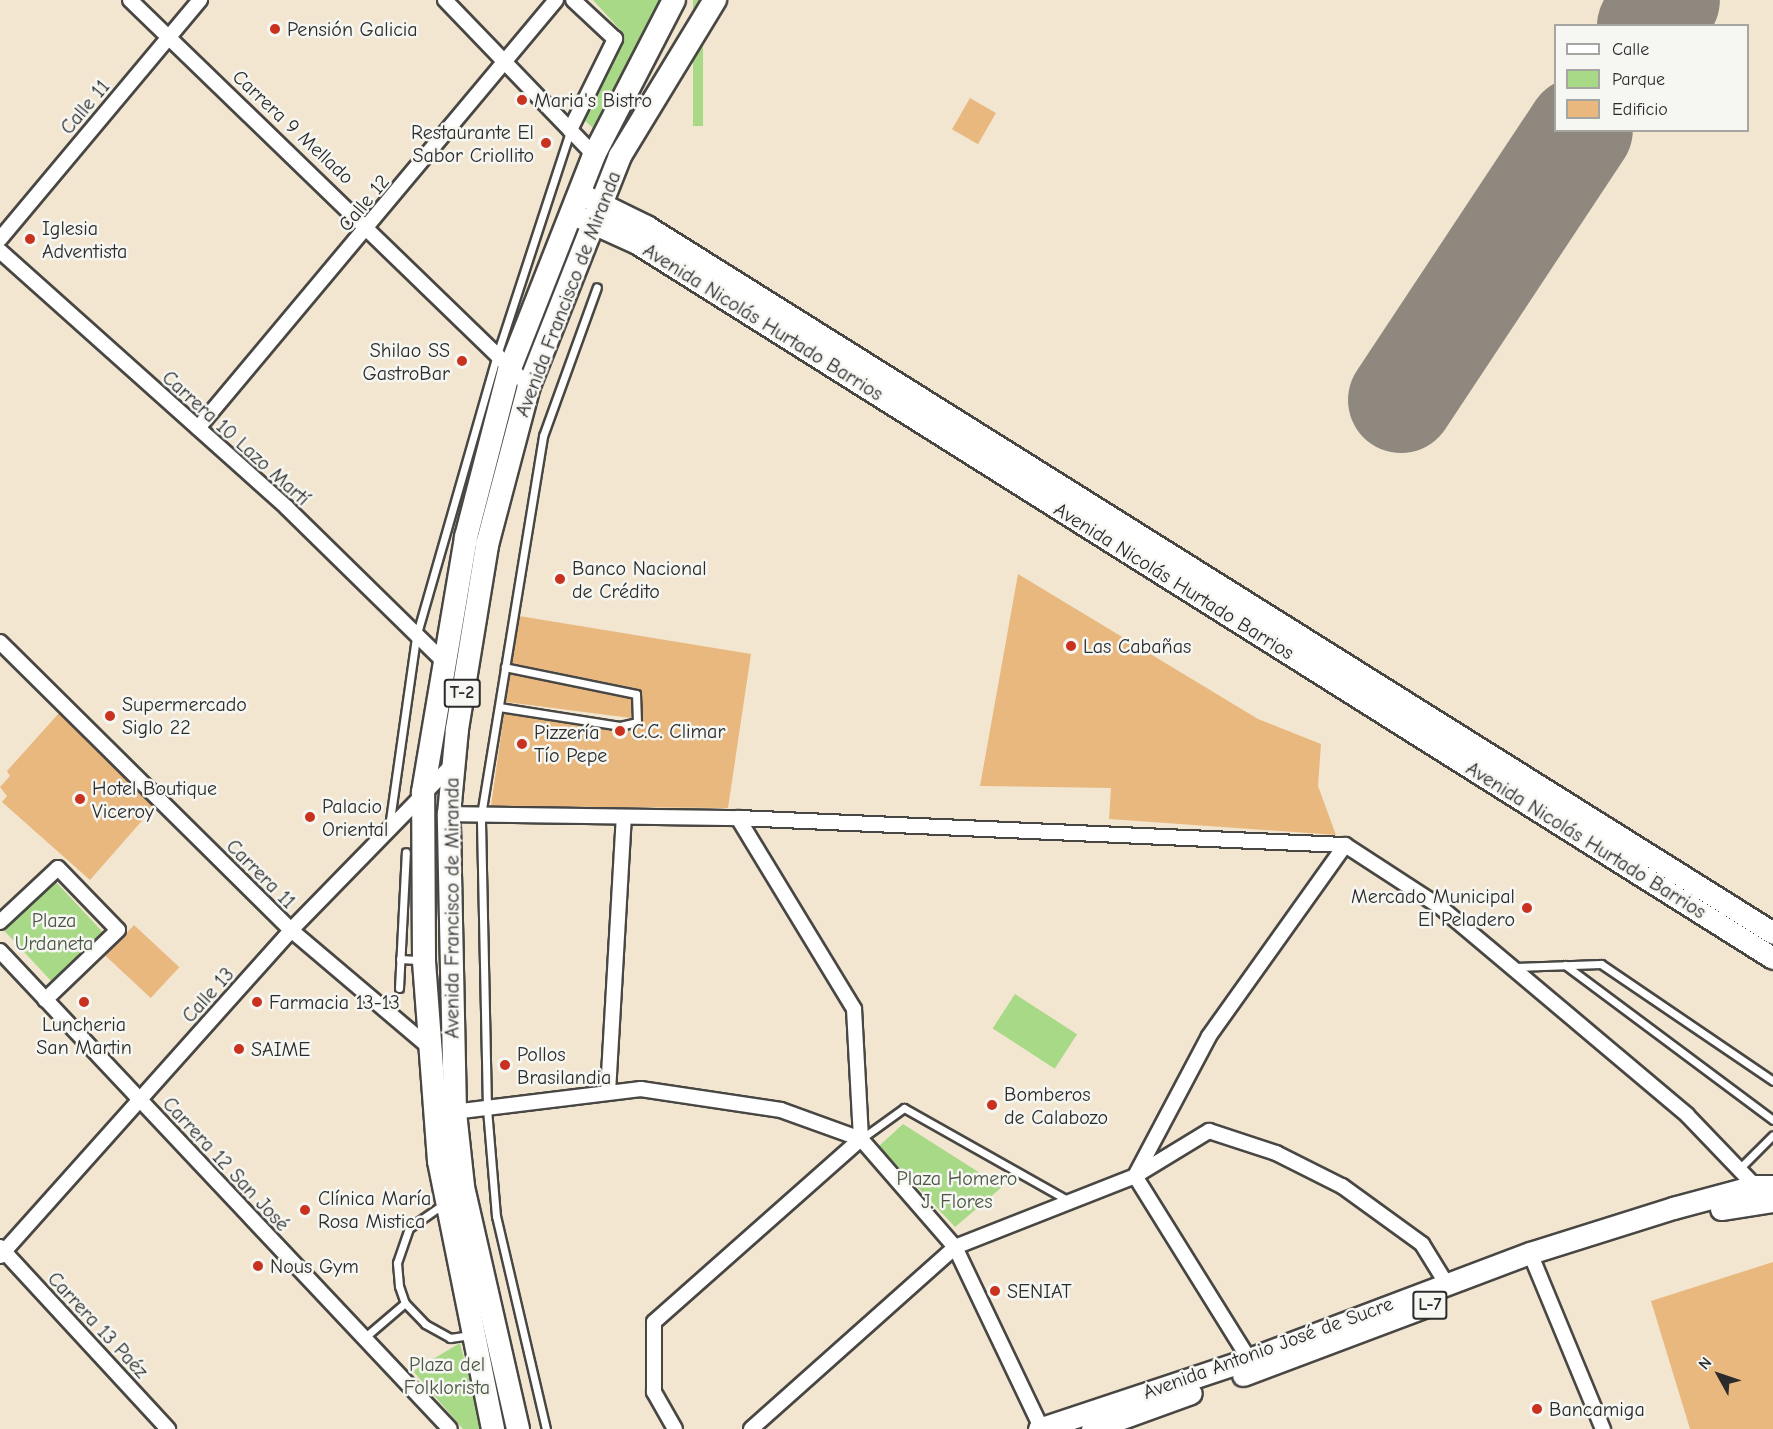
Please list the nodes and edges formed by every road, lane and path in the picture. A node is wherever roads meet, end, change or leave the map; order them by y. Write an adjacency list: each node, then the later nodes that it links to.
1 (130, 0): 8 (street, Carrera 9 Mellado)
2 (200, 0): 8 (street, Calle 11)
3 (445, 0): 9 (street)
4 (556, 0): 9 (street, Calle 12)
5 (573, 0): 10 (street)
6 (674, 0): 11 (highway, Avenida Francisco de Miranda / T-2)
7 (715, 0): 12 (highway, Avenida Francisco de Miranda / T-2)
8 (168, 37): 13 (street, Carrera 9 Mellado); 14 (street, Calle 11)
9 (505, 64): 10 (street); 13 (street, Calle 12)
10 (570, 130): 11 (street); 17 (lane, Avenida Francisco de Miranda)
11 (594, 155): 12 (highway, Avenida Francisco de Miranda / T-2)
12 (586, 207): 17 (highway, Avenida Francisco de Miranda / T-2); 18 (highway, Avenida Francisco de Miranda / T-2); 37 (main road, Avenida Nicolás Hurtado Barrios); 39 (main road, Avenida Nicolás Hurtado Barrios)
13 (370, 227): 17 (street, Carrera 9 Mellado); 19 (street, Calle 12)
14 (0, 239)
15 (0, 251): 19 (street, Carrera 10 Lazo Martí)
16 (597, 287): 23 (lane, Avenida Francisco de Miranda)
17 (503, 364): 18 (street, Carrera 9 Mellado); 20 (lane, Avenida Francisco de Miranda); 22 (highway, Avenida Francisco de Miranda / T-2)
18 (529, 386): 25 (highway, Avenida Francisco de Miranda / T-2)
19 (198, 429): 20 (street, Carrera 10 Lazo Martí)
20 (416, 637): 22 (street, Carrera 10 Lazo Martí); 31 (lane, Avenida Francisco de Miranda)
21 (0, 642): 36 (street, Carrera 11)
22 (441, 659): 26 (highway, Avenida Francisco de Miranda / T-2)
23 (505, 668): 24 (lane, Avenida Francisco de Miranda); 24 (lane)
24 (499, 706): 28 (lane, Avenida Francisco de Miranda)
25 (452, 765): 26 (street, Calle 13); 27 (highway, Avenida Francisco de Miranda / T-2)
26 (423, 792): 31 (street, Calle 13); 34 (highway, Avenida Francisco de Miranda / T-2)
27 (449, 814): 28 (street); 47 (highway, Avenida Francisco de Miranda / T-2)
28 (481, 815): 29 (street); 51 (lane, Avenida Francisco de Miranda)
29 (624, 817): 30 (street); 49 (street)
30 (738, 818): 32 (street); 55 (street)
31 (389, 832): 36 (street, Calle 13)
32 (1345, 845): 43 (street); 57 (street)
33 (406, 852): 34 (lane, Avenida Francisco de Miranda)
34 (414, 879): 40 (lane, Avenida Francisco de Miranda); 41 (highway, Avenida Francisco de Miranda / T-2)
35 (0, 922): 45 (street)
36 (291, 930): 46 (street, Carrera 11); 50 (street, Calle 13)
37 (1773, 933)
38 (0, 951): 45 (street, Carrera 12 San José)
39 (1773, 958)
40 (400, 959): 41 (lane); 44 (lane, Avenida Francisco de Miranda)
41 (424, 960): 46 (highway, Avenida Francisco de Miranda / T-2)
42 (1565, 965): 43 (lane); 48 (lane); 53 (lane)
43 (1512, 967): 56 (street)
44 (399, 988)
45 (45, 1000): 50 (street, Carrera 12 San José)
46 (428, 1046): 47 (highway, Avenida Francisco de Miranda / T-2)
47 (442, 1078): 52 (highway, Avenida Francisco de Miranda / T-2); 61 (highway, Avenida Francisco de Miranda / T-2)
48 (1773, 1081)
49 (608, 1092): 51 (street); 55 (street)
50 (140, 1101): 63 (street, Calle 13); 68 (street, Carrera 12 San José)
51 (487, 1108): 52 (street); 74 (lane, Avenida Francisco de Miranda)
52 (455, 1112): 73 (highway, Avenida Francisco de Miranda / T-2)
53 (1773, 1120)
54 (1773, 1135): 56 (lane)
55 (861, 1139): 60 (lane); 62 (street); 75 (street)
56 (1738, 1170): 58 (street)
57 (1135, 1176): 60 (street); 65 (street); 69 (street)
58 (1764, 1186): 64 (main road, Avenida Antonio José de Sucre / L-7)
59 (1773, 1201): 64 (main road, Avenida Antonio José de Sucre / L-7)
60 (1071, 1202): 62 (street)
61 (445, 1203): 66 (lane); 67 (highway, Avenida Francisco de Miranda / T-2)
62 (955, 1247): 76 (street); 77 (street)
63 (1, 1251): 70 (street, Carrera 13 Paéz)
64 (1533, 1258): 65 (main road, Avenida Antonio José de Sucre / L-7); 78 (main road, Avenida Antonio José de Sucre / L-7); 79 (street)
65 (1446, 1283): 69 (main road, Avenida Antonio José de Sucre / L-7)
66 (405, 1303): 67 (lane); 68 (lane)
67 (473, 1334): 72 (highway, Avenida Francisco de Miranda / T-2)
68 (364, 1338): 71 (street, Carrera 12 San José)
69 (1249, 1359): 77 (main road, Avenida Antonio José de Sucre / L-7)
70 (168, 1429)
71 (450, 1429)
72 (494, 1429)
73 (518, 1429)
74 (546, 1429)
75 (675, 1429)
76 (751, 1429)
77 (1041, 1429)
78 (1092, 1429)
79 (1603, 1429)

